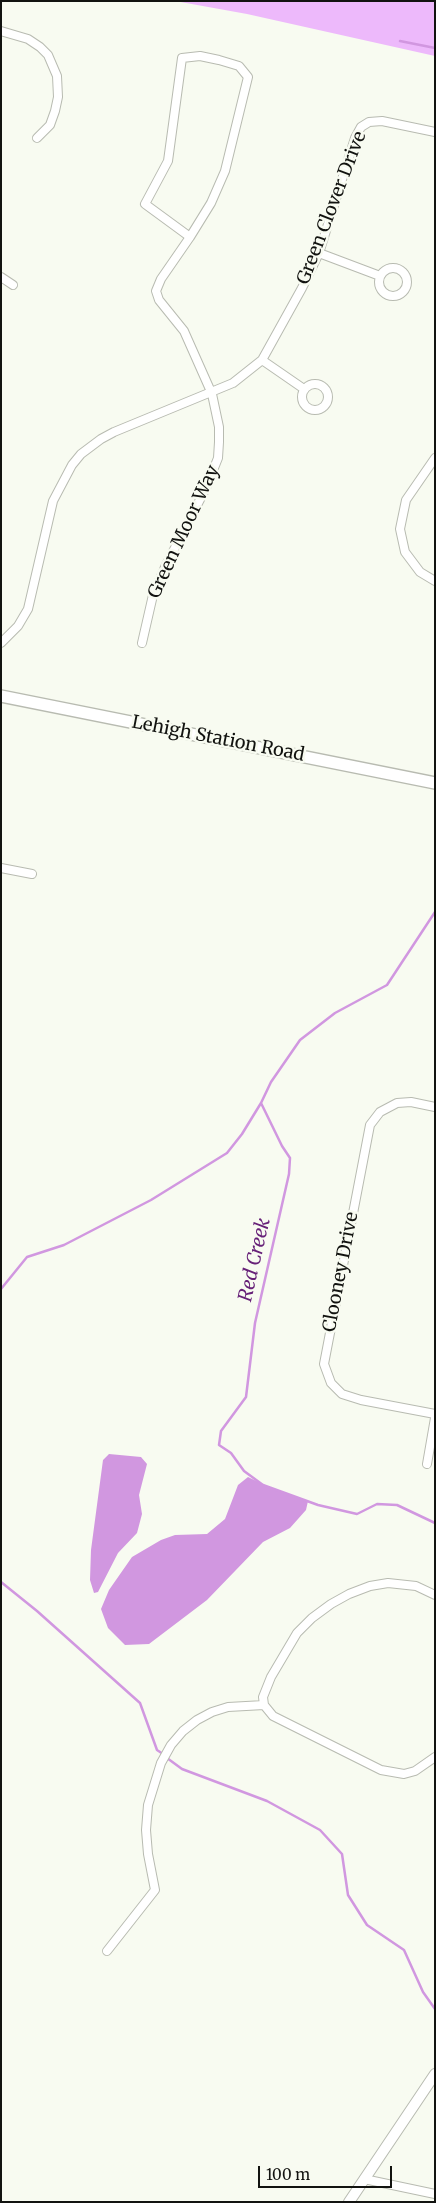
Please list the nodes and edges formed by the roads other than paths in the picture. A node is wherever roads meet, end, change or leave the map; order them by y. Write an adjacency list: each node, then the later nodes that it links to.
1 (1, 31): 3 (street)
2 (435, 132): 5 (street, Green Clover Drive)
3 (38, 138)
4 (190, 237): 4 (street, Green Moor Way); 11 (street, Green Moor Way)
5 (318, 253): 6 (street); 9 (street, Green Clover Drive)
6 (380, 276)
7 (1, 277): 8 (street)
8 (13, 285)
9 (262, 360): 10 (street); 11 (street, Green Clover Drive)
10 (304, 390)
11 (212, 394): 14 (street, Green Clover Drive); 15 (street, Green Moor Way)
12 (435, 458): 13 (street)
13 (435, 581)
14 (1, 643)
15 (142, 643)
16 (1, 696): 17 (main road, Lehigh Station Road)
17 (435, 782)
18 (1, 868): 19 (street)
19 (32, 874)
20 (435, 1107): 21 (street, Clooney Drive)
21 (435, 1414)
22 (435, 1418): 23 (street)
23 (427, 1464)
24 (435, 1595): 25 (street)
25 (264, 1705): 26 (street); 27 (street)
26 (435, 1757)
27 (107, 1951)
28 (435, 2074): 29 (main road)
29 (364, 2179): 30 (street); 31 (main road)
30 (435, 2194)
31 (349, 2202)

